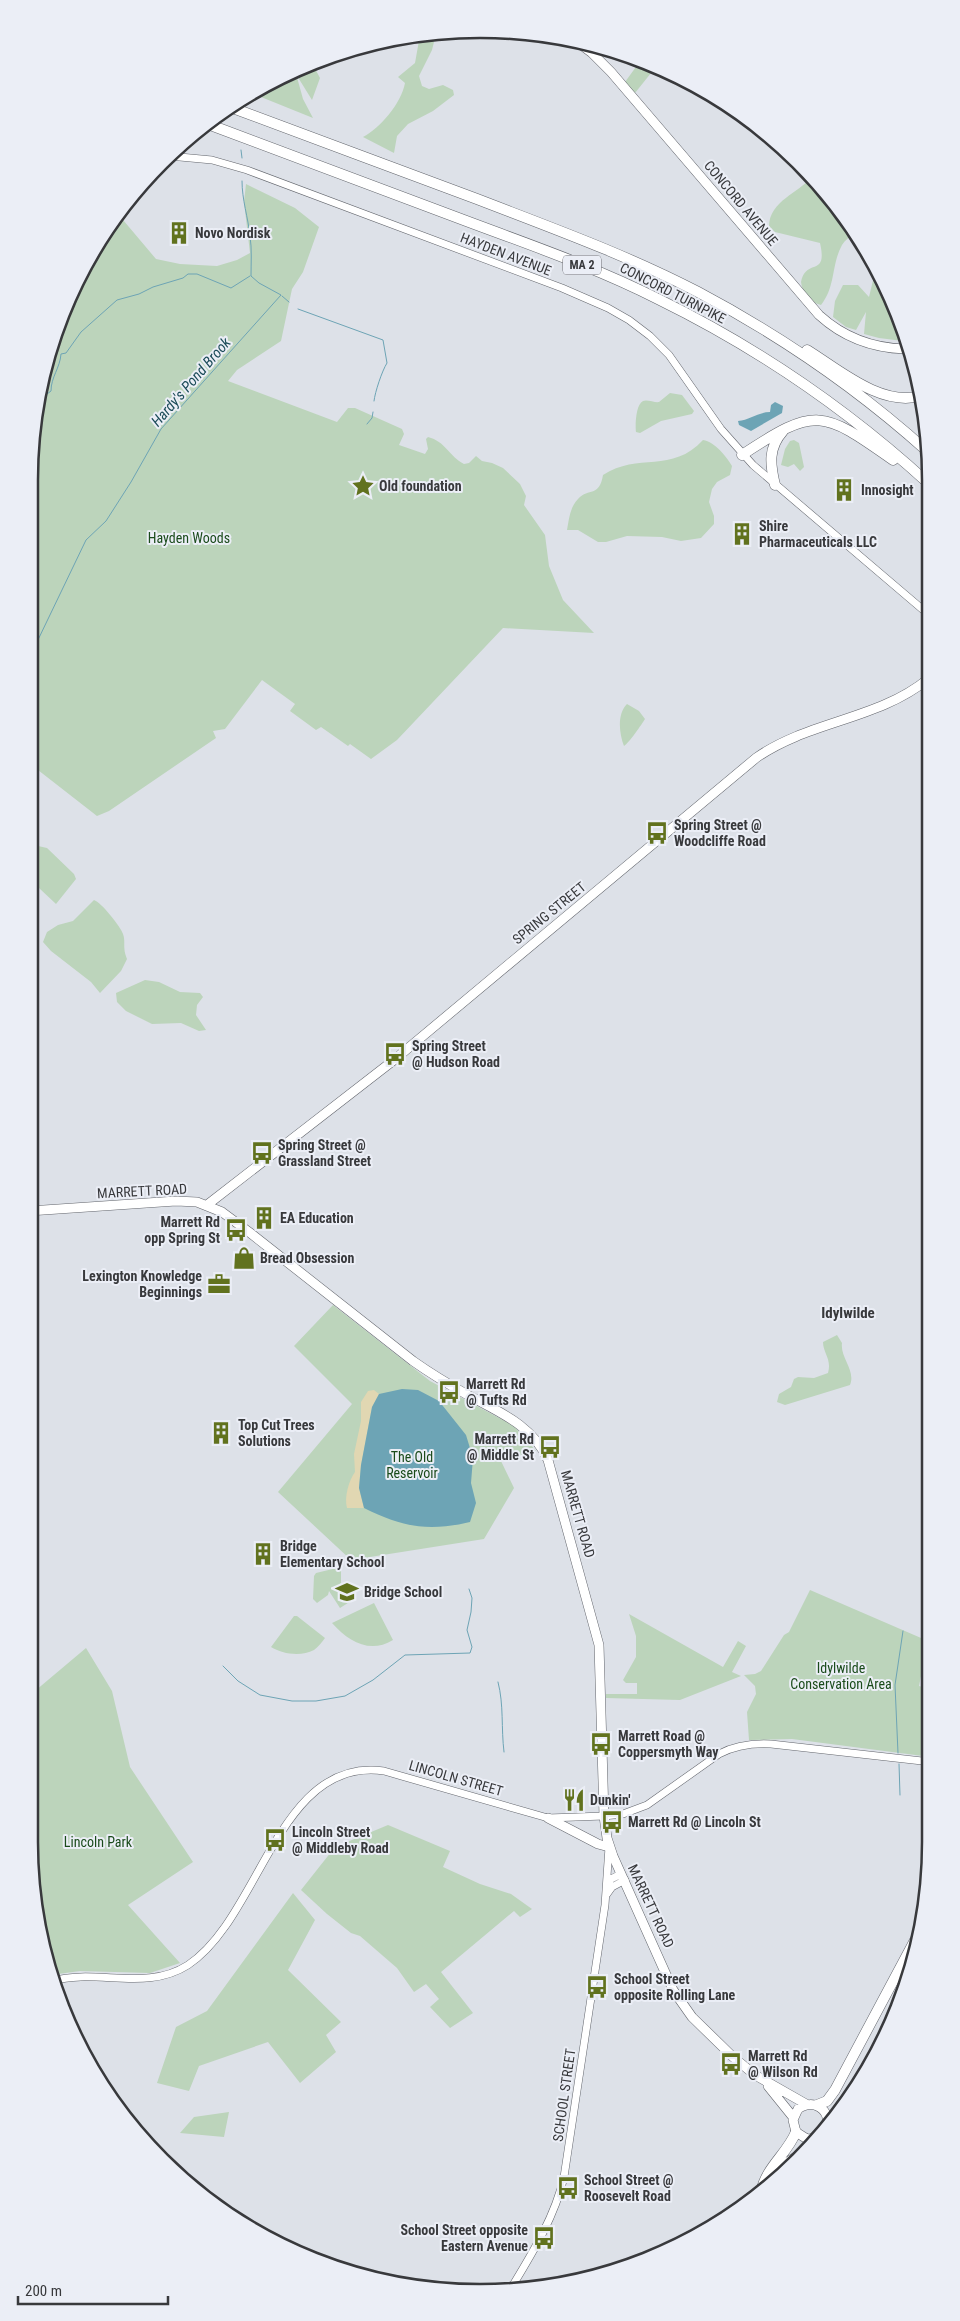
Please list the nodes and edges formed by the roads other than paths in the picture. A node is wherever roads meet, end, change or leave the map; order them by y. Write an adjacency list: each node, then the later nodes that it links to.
1 (591, 52): 6 (main road, CONCORD AVENUE)
2 (238, 110): 5 (highway, CONCORD TURNPIKE / MA 2)
3 (214, 127): 11 (highway, CONCORD TURNPIKE / MA 2)
4 (178, 157): 10 (street, HAYDEN AVENUE)
5 (766, 332): 7 (highway); 9 (highway, CONCORD TURNPIKE / MA 2)
6 (902, 349)
7 (915, 397)
8 (785, 428): 10 (highway); 12 (highway); 13 (highway)
9 (922, 447)
10 (742, 455): 13 (street, HAYDEN AVENUE)
11 (922, 477)
12 (922, 478)
13 (775, 485): 14 (street, HAYDEN AVENUE)
14 (922, 609)
15 (922, 683): 16 (main road, SPRING STREET)
16 (208, 1205): 17 (main road, MARRETT ROAD); 19 (main road, MARRETT ROAD)
17 (38, 1210)
18 (922, 1761): 19 (street, LINCOLN STREET)
19 (604, 1816): 20 (street, LINCOLN STREET); 21 (main road, MARRETT ROAD)
20 (548, 1818): 21 (main road); 26 (street, LINCOLN STREET)
21 (610, 1847): 22 (main road, MARRETT ROAD); 23 (street, SCHOOL STREET)
22 (623, 1877): 23 (street); 24 (street); 27 (main road, MARRETT ROAD)
23 (606, 1886): 24 (street, SCHOOL STREET)
24 (606, 1897): 34 (street, SCHOOL STREET)
25 (907, 1954): 28 (highway)
26 (60, 1979)
27 (765, 2082): 28 (main road, MARRETT ROAD); 30 (main road)
28 (812, 2105): 29 (main road); 30 (main road)
29 (826, 2116)
30 (793, 2117): 31 (main road)
31 (796, 2132): 32 (main road); 33 (highway)
32 (808, 2138)
33 (766, 2179)
34 (514, 2282)

